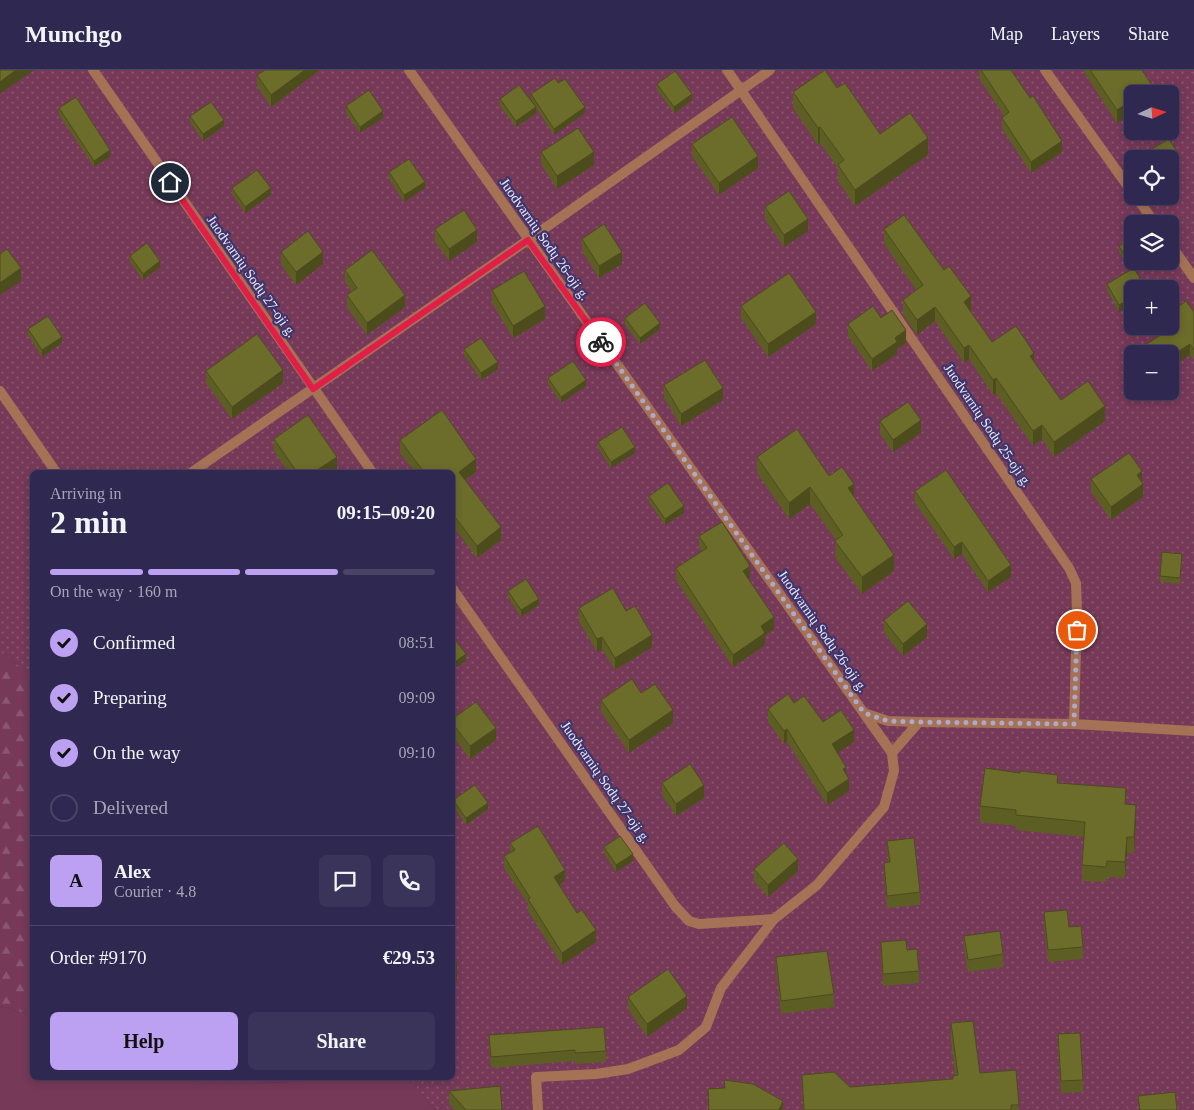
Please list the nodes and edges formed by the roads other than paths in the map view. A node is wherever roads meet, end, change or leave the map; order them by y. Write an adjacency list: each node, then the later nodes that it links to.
1 (93, 70): 11 (street, Juodvarnių Sodų 27-oji g.)
2 (409, 70): 8 (street, Juodvarnių Sodų 26-oji g.)
3 (727, 70): 6 (street, Juodvarnių Sodų 25-oji g.)
4 (770, 70): 6 (street)
5 (1046, 70): 7 (street)
6 (741, 90): 8 (street); 19 (street, Juodvarnių Sodų 25-oji g.)
7 (1124, 181)
8 (528, 240): 11 (street); 17 (street, Juodvarnių Sodų 26-oji g.)
9 (1179, 257): 10 (street)
10 (1194, 278)
11 (313, 389): 14 (street); 15 (street, Juodvarnių Sodų 27-oji g.)
12 (0, 391): 13 (street)
13 (55, 470)
14 (195, 470)
15 (371, 470)
16 (455, 592): 22 (street, Juodvarnių Sodų 27-oji g.)
17 (864, 713): 18 (street); 21 (street, Juodvarnių Sodų 26-oji g.)
18 (919, 722): 19 (street); 21 (street)
19 (1074, 724): 20 (street)
20 (1194, 731)
21 (892, 753): 22 (street)
22 (774, 920): 23 (street)
23 (538, 1110)

